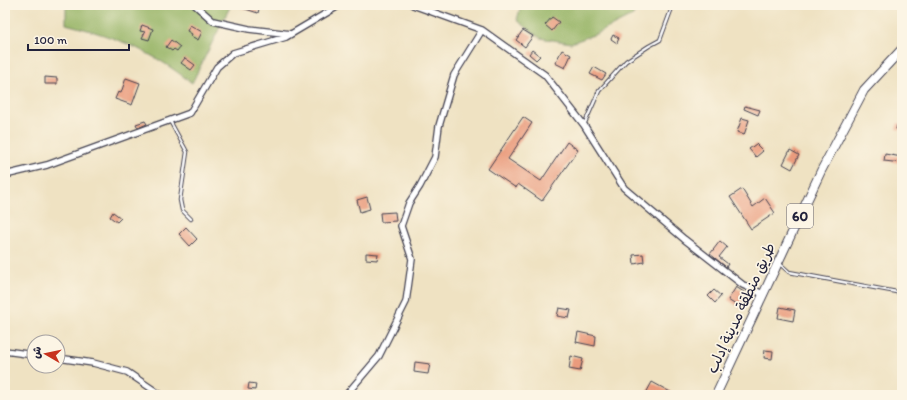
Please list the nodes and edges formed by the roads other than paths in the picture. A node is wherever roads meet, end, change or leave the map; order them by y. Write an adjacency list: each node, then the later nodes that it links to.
1 (195, 5): 6 (street)
2 (340, 5): 6 (street)
3 (413, 5): 5 (street)
4 (673, 5): 9 (lane)
5 (482, 30): 9 (street); 19 (street)
6 (290, 34): 8 (street)
7 (902, 48): 12 (main road, طريق منطقة مدينة إدلب / 60)
8 (170, 120): 10 (street); 11 (lane)
9 (584, 125): 14 (street)
10 (5, 175)
11 (191, 219)
12 (778, 262): 13 (lane); 14 (main road, طريق منطقة مدينة إدلب / 60)
13 (902, 293)
14 (763, 294): 20 (main road, طريق منطقة مدينة إدلب / 60)
15 (5, 351): 16 (street)
16 (26, 354)
17 (66, 359): 18 (street)
18 (161, 395)
19 (346, 395)
20 (716, 395)

